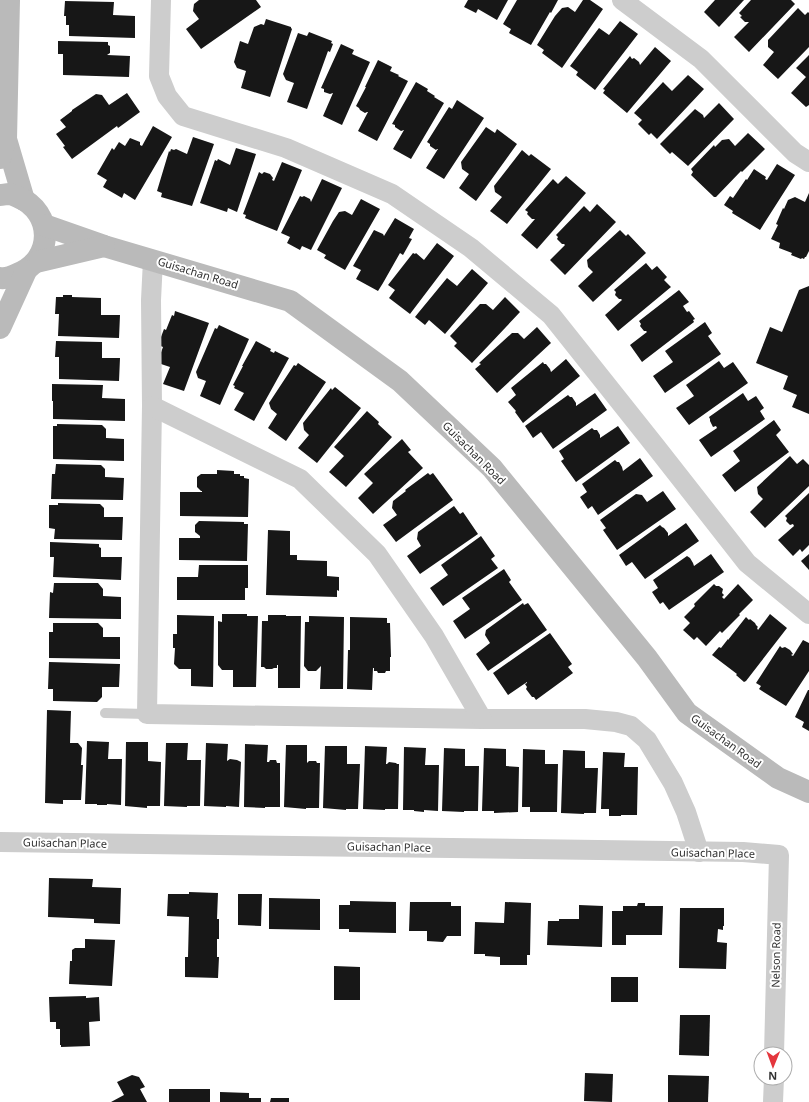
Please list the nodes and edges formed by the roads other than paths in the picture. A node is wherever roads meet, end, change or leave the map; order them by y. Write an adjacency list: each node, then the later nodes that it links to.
1 (9, 0): 4 (street)
2 (161, 0): 15 (street)
3 (622, 0): 5 (street)
4 (3, 148): 7 (street)
5 (809, 162)
6 (0, 195): 7 (street)
7 (24, 200): 8 (street)
8 (44, 225): 9 (street, Guisachan Road); 11 (street)
9 (104, 246): 10 (street, Guisachan Road); 11 (street, Guisachan Road)
10 (154, 260): 14 (street); 19 (street, Guisachan Road)
11 (31, 266): 12 (street, Guisachan Road); 13 (street)
12 (0, 278)
13 (0, 328)
14 (152, 406): 17 (street); 18 (street)
15 (809, 614)
16 (105, 713): 17 (lane)
17 (147, 714): 18 (street)
18 (482, 719): 21 (street)
19 (809, 792)
20 (0, 842): 21 (street, Guisachan Place)
21 (699, 852): 22 (street, Guisachan Place)
22 (779, 855): 23 (street, Nelson Road)
23 (774, 1046)
24 (774, 1086): 25 (street)
25 (773, 1102)

